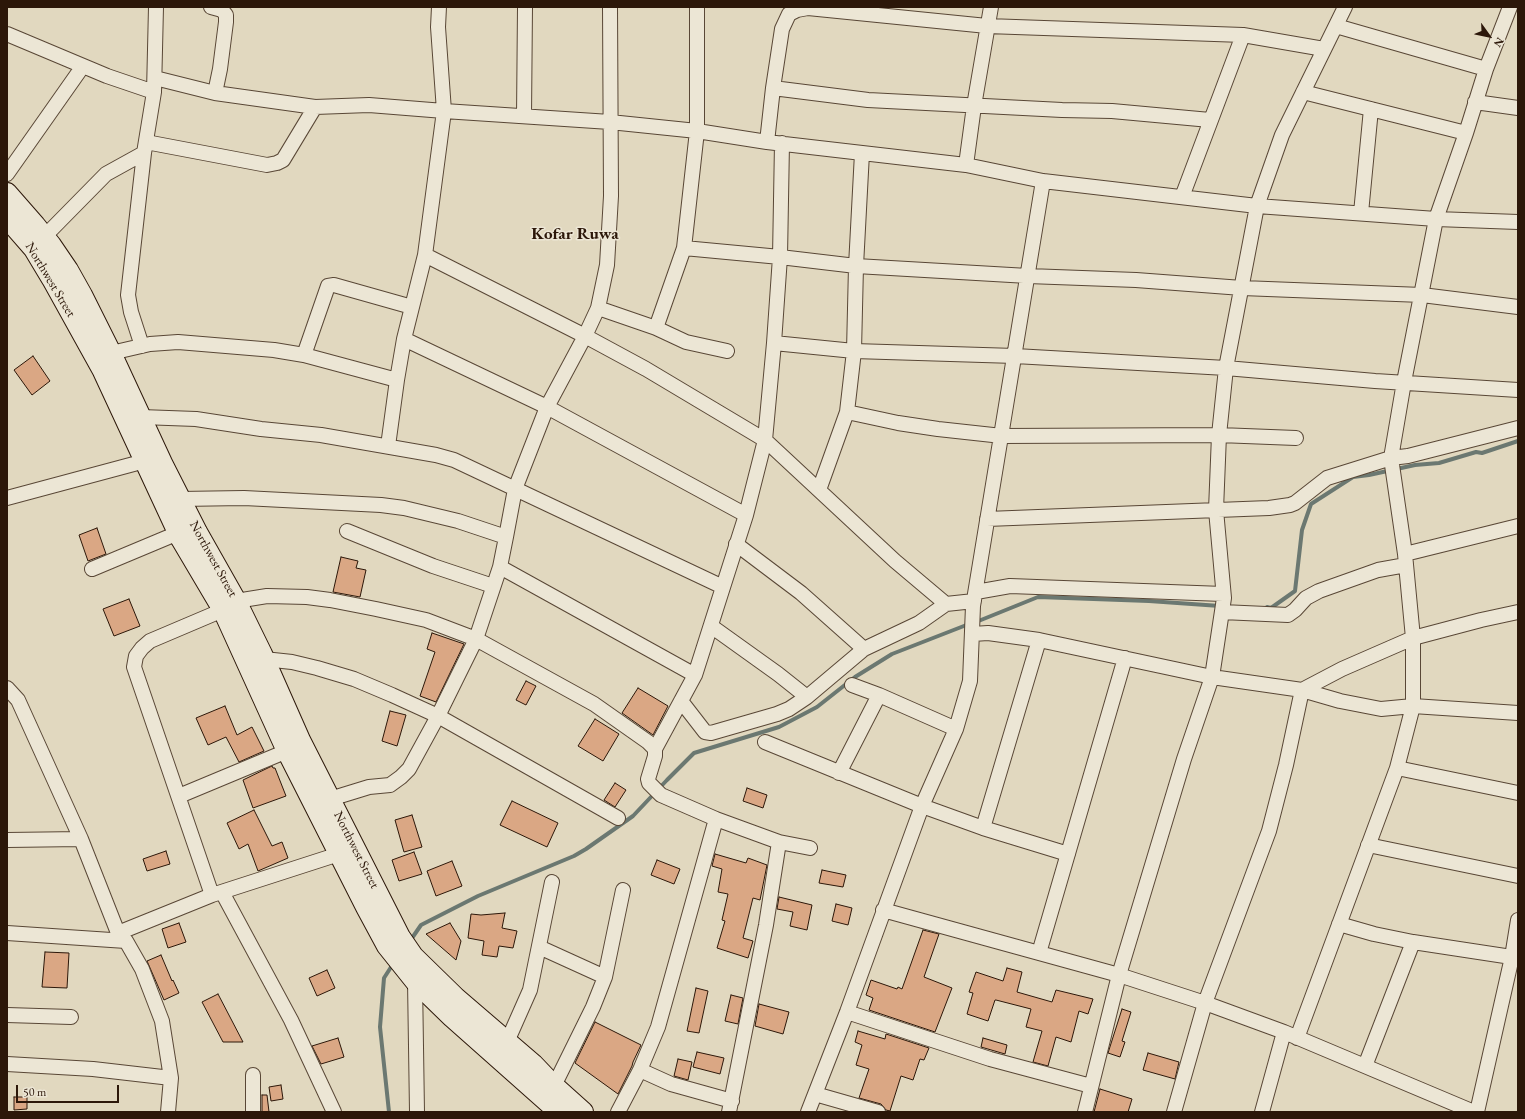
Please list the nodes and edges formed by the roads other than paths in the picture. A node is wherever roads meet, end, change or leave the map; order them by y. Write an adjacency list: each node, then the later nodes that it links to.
1 (156, 7): 17 (street)
2 (211, 7): 21 (street)
3 (439, 7): 27 (street)
4 (525, 7): 28 (street)
5 (610, 7): 30 (street)
6 (697, 7): 31 (street)
7 (991, 7): 10 (street)
8 (1345, 7): 11 (street)
9 (1510, 7): 16 (street)
10 (987, 26): 13 (street); 18 (street); 23 (street)
11 (1336, 26): 14 (street); 16 (street)
12 (7, 34): 15 (street)
13 (1242, 35): 14 (street); 29 (street)
14 (1324, 49): 20 (street)
15 (83, 66): 19 (street); 38 (street)
16 (1486, 69): 22 (street)
17 (155, 78): 19 (street); 21 (street)
18 (773, 88): 23 (street); 33 (street)
19 (154, 92): 35 (street)
20 (1303, 92): 26 (street); 42 (street)
21 (215, 93): 24 (street)
22 (1475, 102): 25 (street); 32 (street)
23 (974, 106): 29 (street); 37 (street)
24 (315, 107): 27 (street); 35 (street)
25 (1518, 108)
26 (1371, 110): 32 (street); 43 (street)
27 (444, 111): 28 (street); 49 (street)
28 (524, 116): 30 (street)
29 (1210, 120): 41 (street)
30 (610, 122): 31 (street); 57 (street)
31 (697, 131): 33 (street); 48 (street)
32 (1466, 133): 45 (street)
33 (767, 142): 34 (street)
34 (782, 143): 36 (street); 50 (street)
35 (145, 148): 47 (street); 62 (street)
36 (862, 153): 37 (street); 51 (street)
37 (966, 165): 39 (street)
38 (7, 174)
39 (1043, 181): 41 (street); 52 (street)
40 (7, 193): 47 (main road, Northwest Street)
41 (1182, 197): 42 (street)
42 (1257, 206): 43 (street); 53 (street)
43 (1361, 213): 45 (street)
44 (7, 218): 82 (main road, Northwest Street)
45 (1436, 219): 46 (street); 54 (street)
46 (1518, 222)
47 (44, 236): 65 (main road, Northwest Street)
48 (684, 248): 50 (street); 58 (street)
49 (425, 255): 55 (street); 59 (street)
50 (780, 257): 51 (street); 61 (street)
51 (856, 266): 52 (street); 64 (street)
52 (1028, 276): 53 (street); 67 (street)
53 (1242, 288): 54 (street); 68 (street)
54 (1422, 295): 56 (street); 70 (street)
55 (412, 307): 60 (street); 66 (street)
56 (1518, 307)
57 (598, 308): 58 (street); 59 (street)
58 (656, 328): 63 (street)
59 (585, 336): 72 (street); 79 (street)
60 (404, 339): 69 (street); 72 (street)
61 (774, 343): 64 (street); 79 (street)
62 (142, 346): 65 (street); 66 (street)
63 (727, 351)
64 (854, 351): 67 (street); 73 (street)
65 (111, 354): 74 (main road, Northwest Street)
66 (304, 355): 69 (street)
67 (1015, 356): 68 (street); 77 (street)
68 (1226, 368): 70 (street); 76 (street)
69 (397, 380): 80 (street)
70 (1404, 382): 71 (street); 81 (street)
71 (1518, 390)
72 (547, 407): 83 (street); 88 (street)
73 (847, 412): 77 (street); 84 (street)
74 (141, 418): 80 (street); 86 (main road, Northwest Street)
75 (1518, 428): 81 (street)
76 (1219, 435): 77 (street); 78 (street); 87 (street)
77 (1002, 436): 89 (street)
78 (1296, 438)
79 (765, 440): 84 (street); 88 (street)
80 (388, 446): 83 (street)
81 (1391, 458): 87 (street); 95 (street)
82 (145, 461): 85 (street); 92 (main road, Northwest Street)
83 (514, 489): 93 (street); 99 (street)
84 (819, 490): 101 (street)
85 (7, 498)
86 (180, 499): 93 (street); 103 (main road, Northwest Street)
87 (1216, 510): 89 (street); 102 (street)
88 (746, 515): 94 (street)
89 (987, 519): 100 (street)
90 (1518, 526): 95 (street)
91 (347, 531): 98 (street)
92 (178, 533): 97 (street); 103 (main road, Northwest Street)
93 (506, 537): 96 (street)
94 (736, 544): 99 (street); 110 (street)
95 (1405, 560): 102 (street); 107 (street)
96 (500, 566): 98 (street); 113 (street)
97 (92, 569)
98 (493, 586): 108 (street)
99 (723, 587): 105 (street)
100 (974, 600): 101 (street); 102 (street); 106 (street)
101 (946, 604): 110 (street)
102 (1223, 604): 114 (street)
103 (230, 605): 108 (street); 112 (main road, Northwest Street); 127 (main road, Northwest Street); 131 (street)
104 (1518, 612): 107 (street)
105 (711, 626): 113 (street); 119 (street)
106 (973, 632): 109 (street); 124 (street)
107 (1413, 638): 117 (street); 121 (street)
108 (476, 639): 123 (street); 126 (street)
109 (1039, 640): 111 (street); 136 (street)
110 (864, 650): 119 (street)
111 (1125, 658): 114 (street); 143 (street)
112 (264, 659): 123 (street); 132 (main road, Northwest Street)
113 (695, 675): 120 (street)
114 (1212, 677): 117 (street); 159 (street)
115 (852, 685): 118 (street)
116 (7, 688): 137 (street)
117 (1302, 690): 121 (street); 163 (street)
118 (879, 695): 124 (street); 129 (street)
119 (807, 698): 120 (street)
120 (681, 701): 126 (street)
121 (1413, 706): 122 (street); 128 (street)
122 (1518, 713)
123 (438, 716): 132 (street); 134 (street)
124 (956, 729): 133 (street)
125 (764, 742): 129 (street)
126 (654, 749): 135 (street)
127 (287, 751): 131 (street); 142 (main road, Northwest Street)
128 (1396, 768): 130 (street); 140 (street)
129 (839, 773): 133 (street)
130 (1518, 793)
131 (179, 796): 147 (street)
132 (330, 799): 153 (main road, Northwest Street)
133 (922, 806): 136 (street); 148 (street)
134 (618, 818)
135 (716, 819): 139 (street); 172 (street)
136 (983, 828): 143 (street)
137 (81, 839): 138 (street); 152 (street)
138 (7, 840)
139 (779, 842): 141 (street); 178 (street)
140 (1368, 845): 144 (street); 150 (street)
141 (810, 848)
142 (339, 854): 147 (street); 153 (main road, Northwest Street)
143 (1068, 854): 156 (street)
144 (1518, 876)
145 (552, 882): 155 (street)
146 (623, 890): 160 (street)
147 (217, 894): 152 (street); 181 (street)
148 (883, 910): 156 (street); 164 (street)
149 (1518, 920): 157 (street)
150 (1339, 924): 154 (street); 168 (street)
151 (7, 933): 152 (street)
152 (122, 937): 174 (street)
153 (394, 941): 158 (main road)
154 (1413, 942): 157 (street); 171 (street)
155 (539, 947): 160 (street); 169 (street)
156 (1039, 953): 159 (street)
157 (1515, 958): 162 (street)
158 (408, 960): 161 (main road); 169 (main road)
159 (1119, 975): 163 (street); 176 (street)
160 (605, 977): 175 (street)
161 (415, 981): 182 (street); 183 (main road)
162 (1512, 987): 191 (street)
163 (1205, 1003): 167 (street); 189 (street)
164 (848, 1012): 176 (street); 177 (street)
165 (7, 1015): 166 (street)
166 (70, 1017)
167 (1284, 1032): 168 (street); 190 (street)
168 (1297, 1038): 171 (street)
169 (507, 1042): 175 (main road)
170 (7, 1064): 174 (street)
171 (1365, 1066): 191 (street)
172 (640, 1070): 178 (street); 185 (street)
173 (253, 1075): 180 (street)
174 (171, 1078): 179 (street)
175 (554, 1086): 184 (main road)
176 (1091, 1086): 188 (street)
177 (815, 1094): 186 (street); 187 (street)
178 (730, 1106)
179 (168, 1112)
180 (253, 1112)
181 (334, 1112)
182 (417, 1112)
183 (559, 1112)
184 (583, 1112)
185 (618, 1112)
186 (808, 1112)
187 (878, 1112)
188 (1085, 1112)
189 (1174, 1112)
190 (1262, 1112)
191 (1476, 1112)

